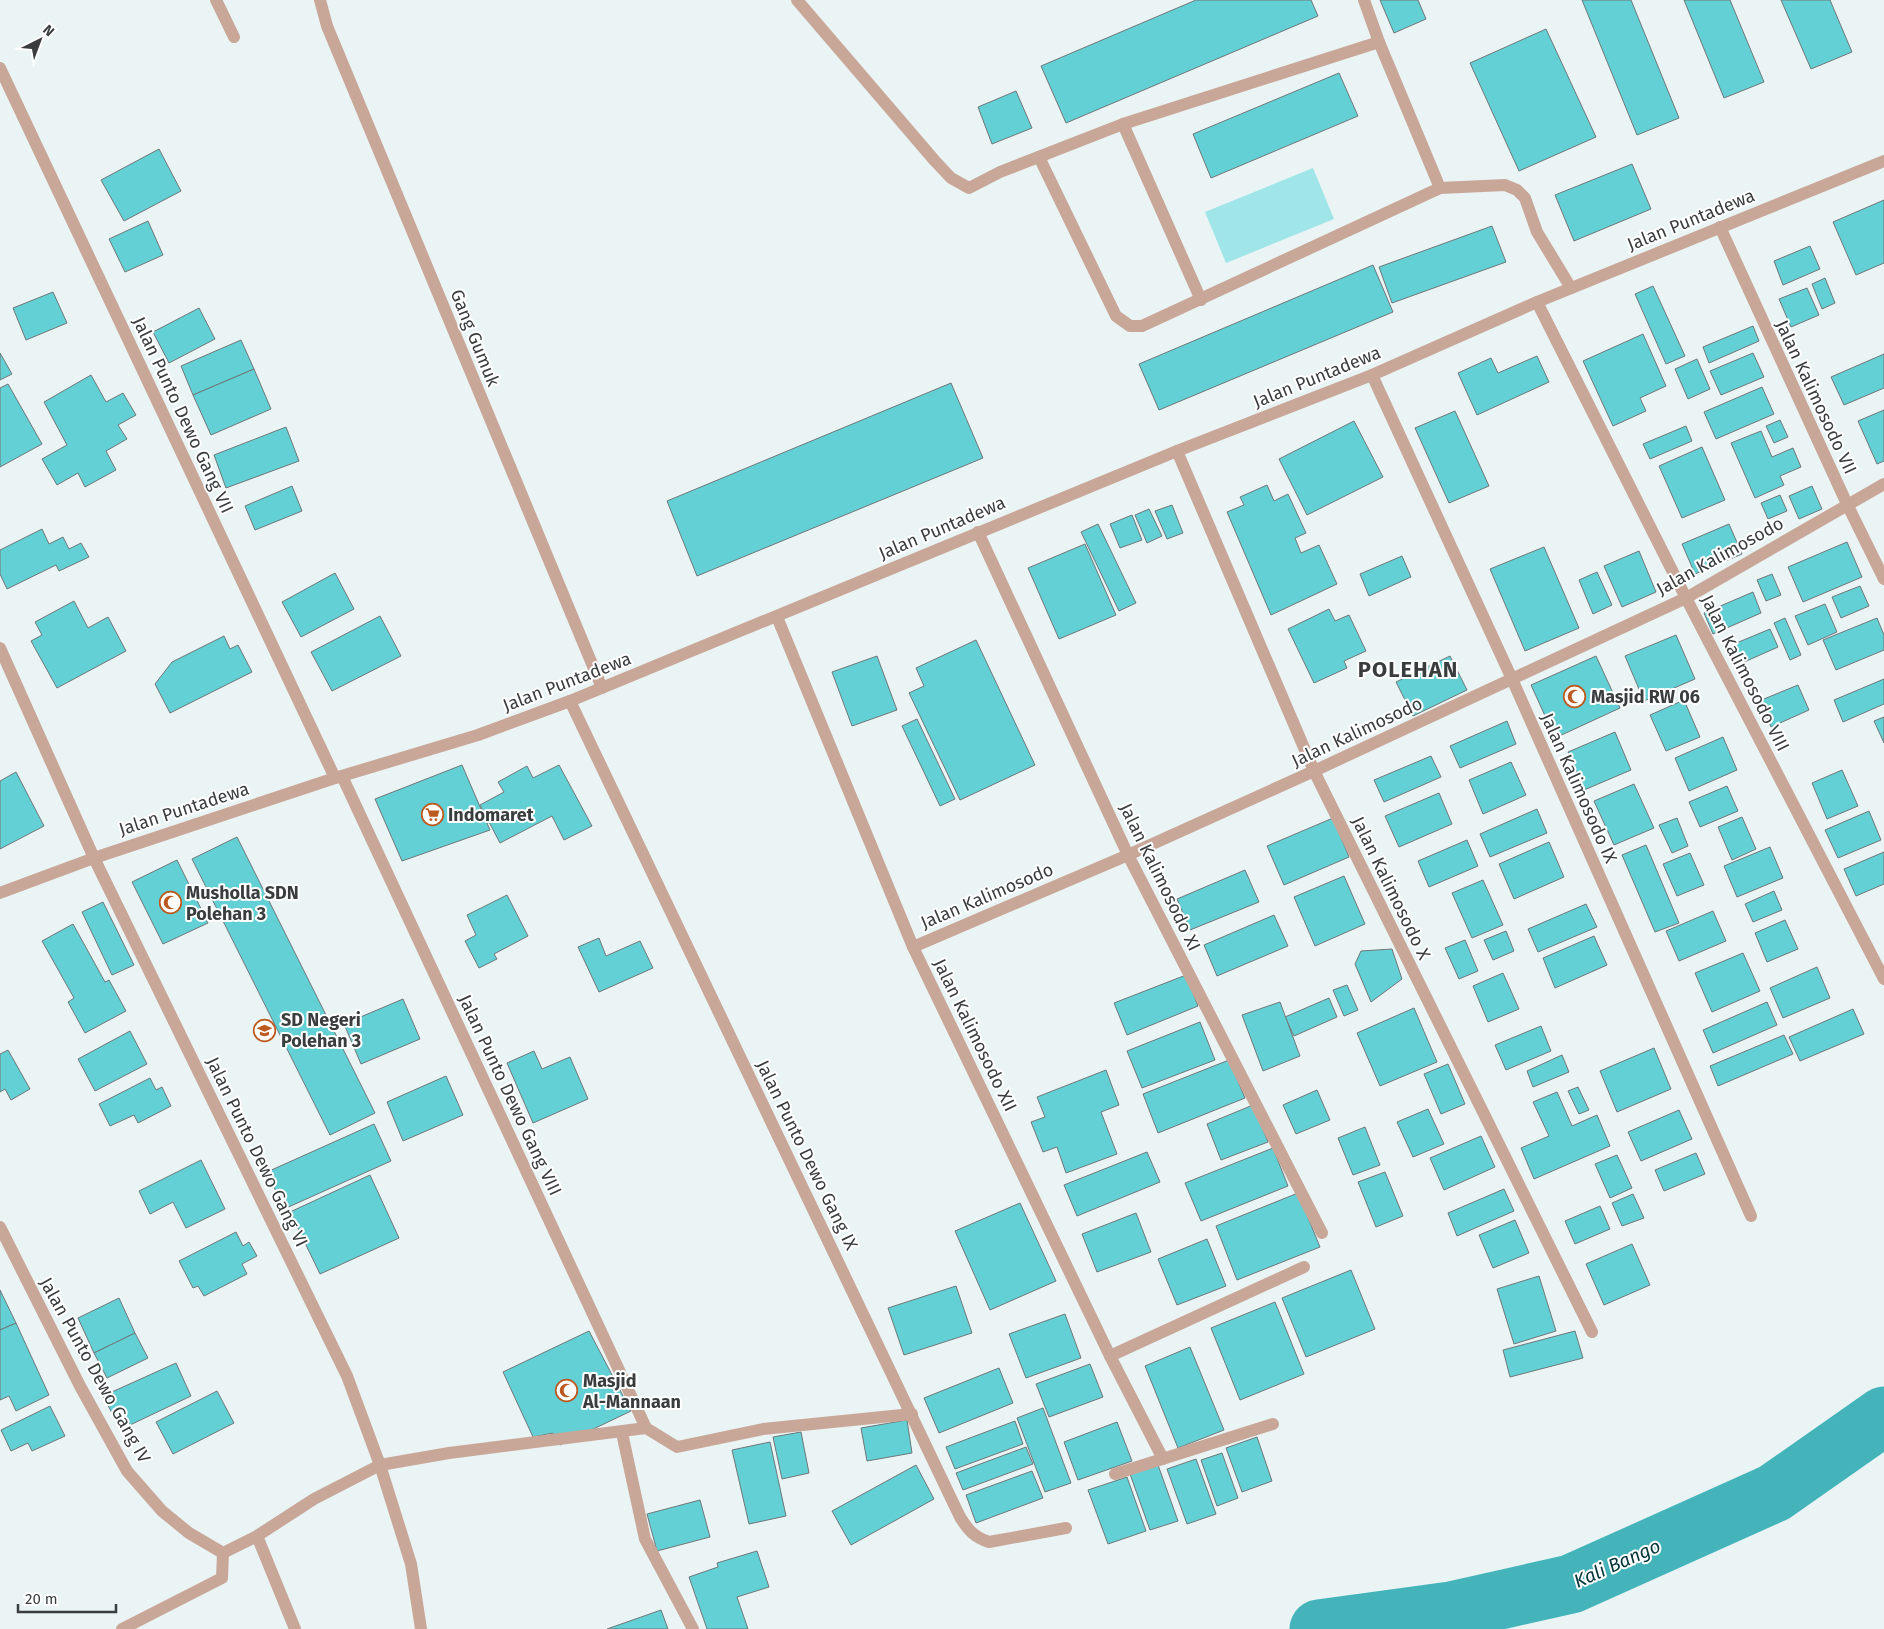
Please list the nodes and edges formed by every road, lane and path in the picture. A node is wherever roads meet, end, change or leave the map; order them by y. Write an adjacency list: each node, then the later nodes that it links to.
1 (216, 0): 5 (street)
2 (320, 0): 26 (street, Gang Gumuk)
3 (797, 0): 9 (street)
4 (1364, 0): 6 (street)
5 (234, 37)
6 (1379, 42): 8 (street); 11 (street)
7 (0, 68): 29 (street, Jalan Punto Dewo Gang VII)
8 (1123, 124): 9 (street); 14 (street)
9 (1039, 157): 14 (street)
10 (1884, 163): 12 (street, Jalan Puntadewa)
11 (1440, 188): 13 (street); 14 (street)
12 (1720, 227): 13 (street, Jalan Puntadewa); 19 (street, Jalan Kalimosodo VII)
13 (1570, 288): 15 (street, Jalan Puntadewa)
14 (1201, 300)
15 (1537, 302): 16 (street, Jalan Puntadewa); 22 (street, Jalan Kalimosodo VIII)
16 (1372, 375): 17 (street, Jalan Puntadewa); 25 (street, Jalan Kalimosodo IX)
17 (1177, 451): 20 (street, Jalan Puntadewa); 28 (street, Jalan Kalimosodo X)
18 (1884, 484): 19 (street, Jalan Kalimosodo)
19 (1847, 504): 21 (street, Jalan Kalimosodo VII); 22 (street, Jalan Kalimosodo)
20 (978, 532): 23 (street, Jalan Puntadewa); 30 (street, Jalan Kalimosodo XI)
21 (1884, 579)
22 (1686, 598): 25 (street, Jalan Kalimosodo); 34 (street, Jalan Kalimosodo VIII)
23 (777, 617): 26 (street, Jalan Puntadewa); 33 (street, Jalan Kalimosodo XII)
24 (0, 648): 31 (street, Jalan Punto Dewo Gang VI)
25 (1512, 679): 28 (street, Jalan Kalimosodo); 35 (street, Jalan Kalimosodo IX)
26 (602, 688): 27 (street, Jalan Puntadewa)
27 (570, 701): 29 (street, Jalan Puntadewa); 41 (street, Jalan Punto Dewo Gang IX)
28 (1314, 771): 30 (street, Jalan Kalimosodo); 39 (street, Jalan Kalimosodo X)
29 (338, 777): 31 (street, Jalan Puntadewa); 43 (street, Jalan Punto Dewo Gang VIII)
30 (1128, 855): 33 (street, Jalan Kalimosodo); 37 (street, Jalan Kalimosodo XI)
31 (94, 858): 32 (street, Jalan Puntadewa); 46 (street, Jalan Punto Dewo Gang VI)
32 (0, 893)
33 (913, 947): 40 (street, Jalan Kalimosodo XII)
34 (1884, 979)
35 (1751, 1216)
36 (0, 1228): 50 (street, Jalan Punto Dewo Gang IV)
37 (1322, 1233)
38 (1304, 1268): 40 (street)
39 (1592, 1332)
40 (1110, 1356): 45 (street, Jalan Kalimosodo XII)
41 (912, 1414): 43 (street); 48 (street, Jalan Punto Dewo Gang IX)
42 (1273, 1424): 45 (street)
43 (646, 1428): 44 (street)
44 (622, 1433): 46 (street); 54 (street)
45 (1163, 1459): 47 (street)
46 (380, 1465): 49 (street); 53 (street, Jalan Punto Dewo Gang VI)
47 (1115, 1474)
48 (1066, 1528)
49 (257, 1536): 50 (street); 52 (street)
50 (223, 1553): 51 (street)
51 (122, 1629)
52 (295, 1629)
53 (421, 1629)
54 (693, 1629)

